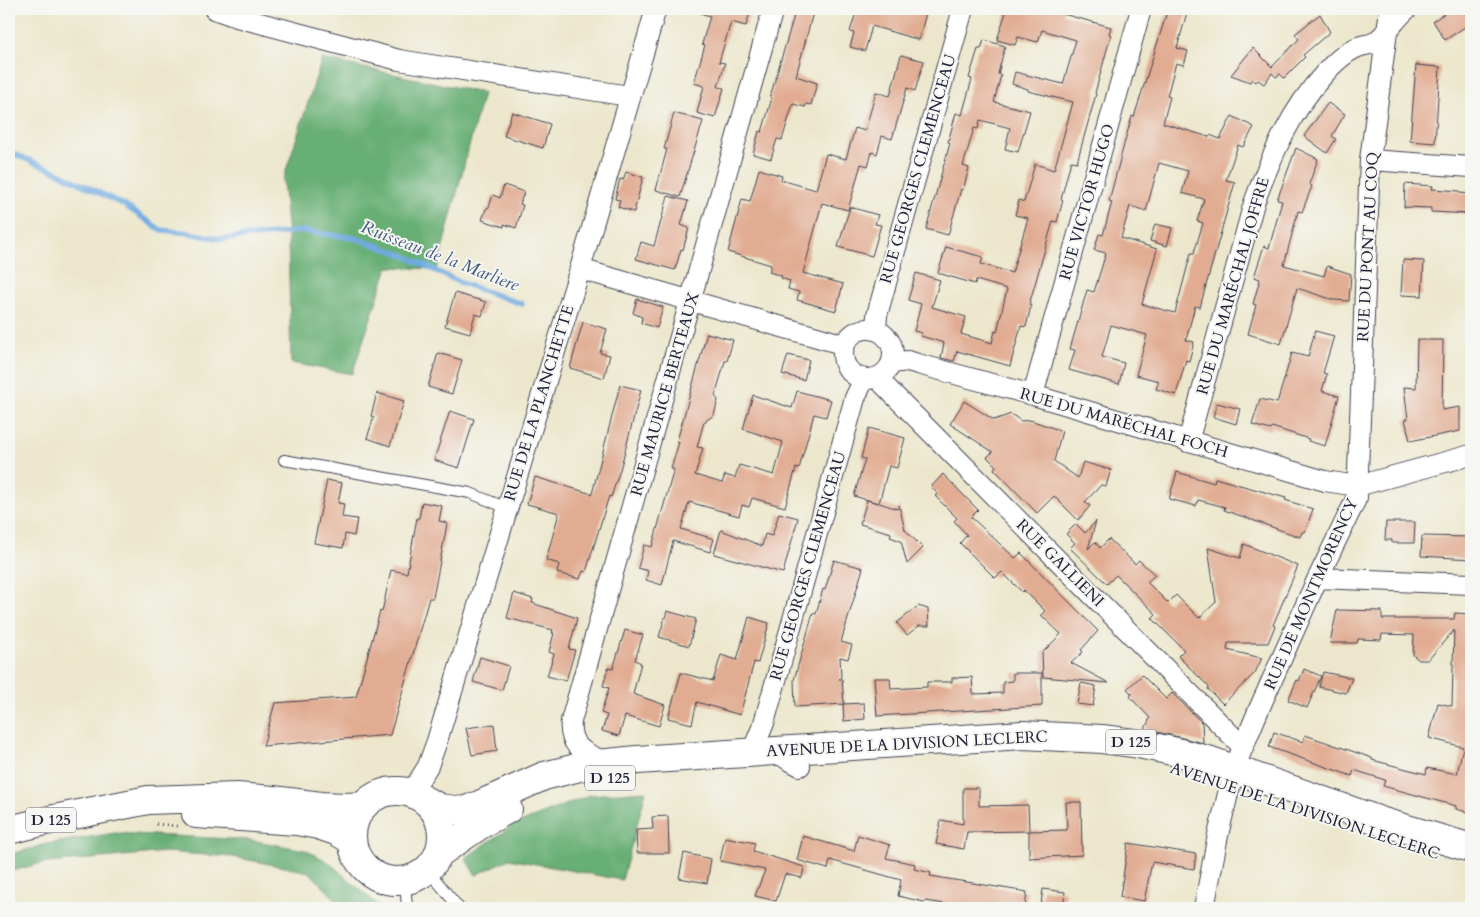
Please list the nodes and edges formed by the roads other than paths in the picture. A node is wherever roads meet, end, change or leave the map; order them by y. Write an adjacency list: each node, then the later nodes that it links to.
1 (214, 9): 9 (street)
2 (656, 9): 9 (street, RUE DE LA PLANCHETTE)
3 (773, 9): 13 (street, RUE MAURICE BERTEAUX)
4 (963, 9): 14 (street, RUE GEORGES CLEMENCEAU)
5 (1141, 9): 17 (street, RUE VICTOR HUGO)
6 (1390, 9): 8 (street, RUE DU PONT AU COQ)
7 (1407, 9): 8 (street, RUE DU MARÉCHAL JOFFRE)
8 (1387, 31): 10 (street, RUE DU PONT AU COQ); 18 (street, RUE DU MARÉCHAL JOFFRE)
9 (629, 96): 12 (street, RUE DE LA PLANCHETTE)
10 (1370, 160): 11 (street); 21 (street, RUE DU PONT AU COQ)
11 (1471, 167)
12 (580, 269): 13 (street); 22 (street, RUE DE LA PLANCHETTE)
13 (691, 301): 15 (street); 26 (street, RUE MAURICE BERTEAUX)
14 (876, 330): 15 (street); 16 (street)
15 (845, 344): 16 (street)
16 (879, 373): 17 (street, RUE DU MARÉCHAL FOCH); 25 (street, RUE GEORGES CLEMENCEAU); 28 (street, RUE GALLIENI)
17 (1034, 395): 18 (street, RUE DU MARÉCHAL FOCH)
18 (1188, 442): 21 (street, RUE DU MARÉCHAL FOCH)
19 (1471, 455): 21 (street, RUE DE MONTMORENCY)
20 (284, 460): 22 (lane)
21 (1357, 486): 23 (street, RUE DE MONTMORENCY)
22 (507, 508): 29 (street, RUE DE LA PLANCHETTE)
23 (1318, 578): 24 (street); 28 (street, RUE DE MONTMORENCY)
24 (1471, 584)
25 (763, 752): 26 (main road, AVENUE DE LA DIVISION LECLERC / D 125); 27 (street); 28 (main road, AVENUE DE LA DIVISION LECLERC / D 125)
26 (606, 763): 29 (main road, AVENUE DE LA DIVISION LECLERC / D 125)
27 (800, 766): 28 (main road, AVENUE DE LA DIVISION LECLERC / D 125); 36 (main road, AVENUE DE LA DIVISION LECLERC / D 125)
28 (1236, 767): 34 (main road, AVENUE DE LA DIVISION LECLERC / D 125); 35 (main road, AVENUE DE LA DIVISION LECLERC / D 125); 39 (street, RUE DE MONTMORENCY)
29 (419, 797): 30 (main road); 36 (main road)
30 (364, 806): 31 (main road, D 125); 33 (main road)
31 (94, 811): 32 (main road, D 125); 33 (main road, D 125)
32 (9, 830)
33 (352, 840): 36 (main road)
34 (1471, 848)
35 (1471, 863)
36 (423, 868): 37 (lane); 38 (lane)
37 (407, 908)
38 (459, 908)
39 (1204, 908)

